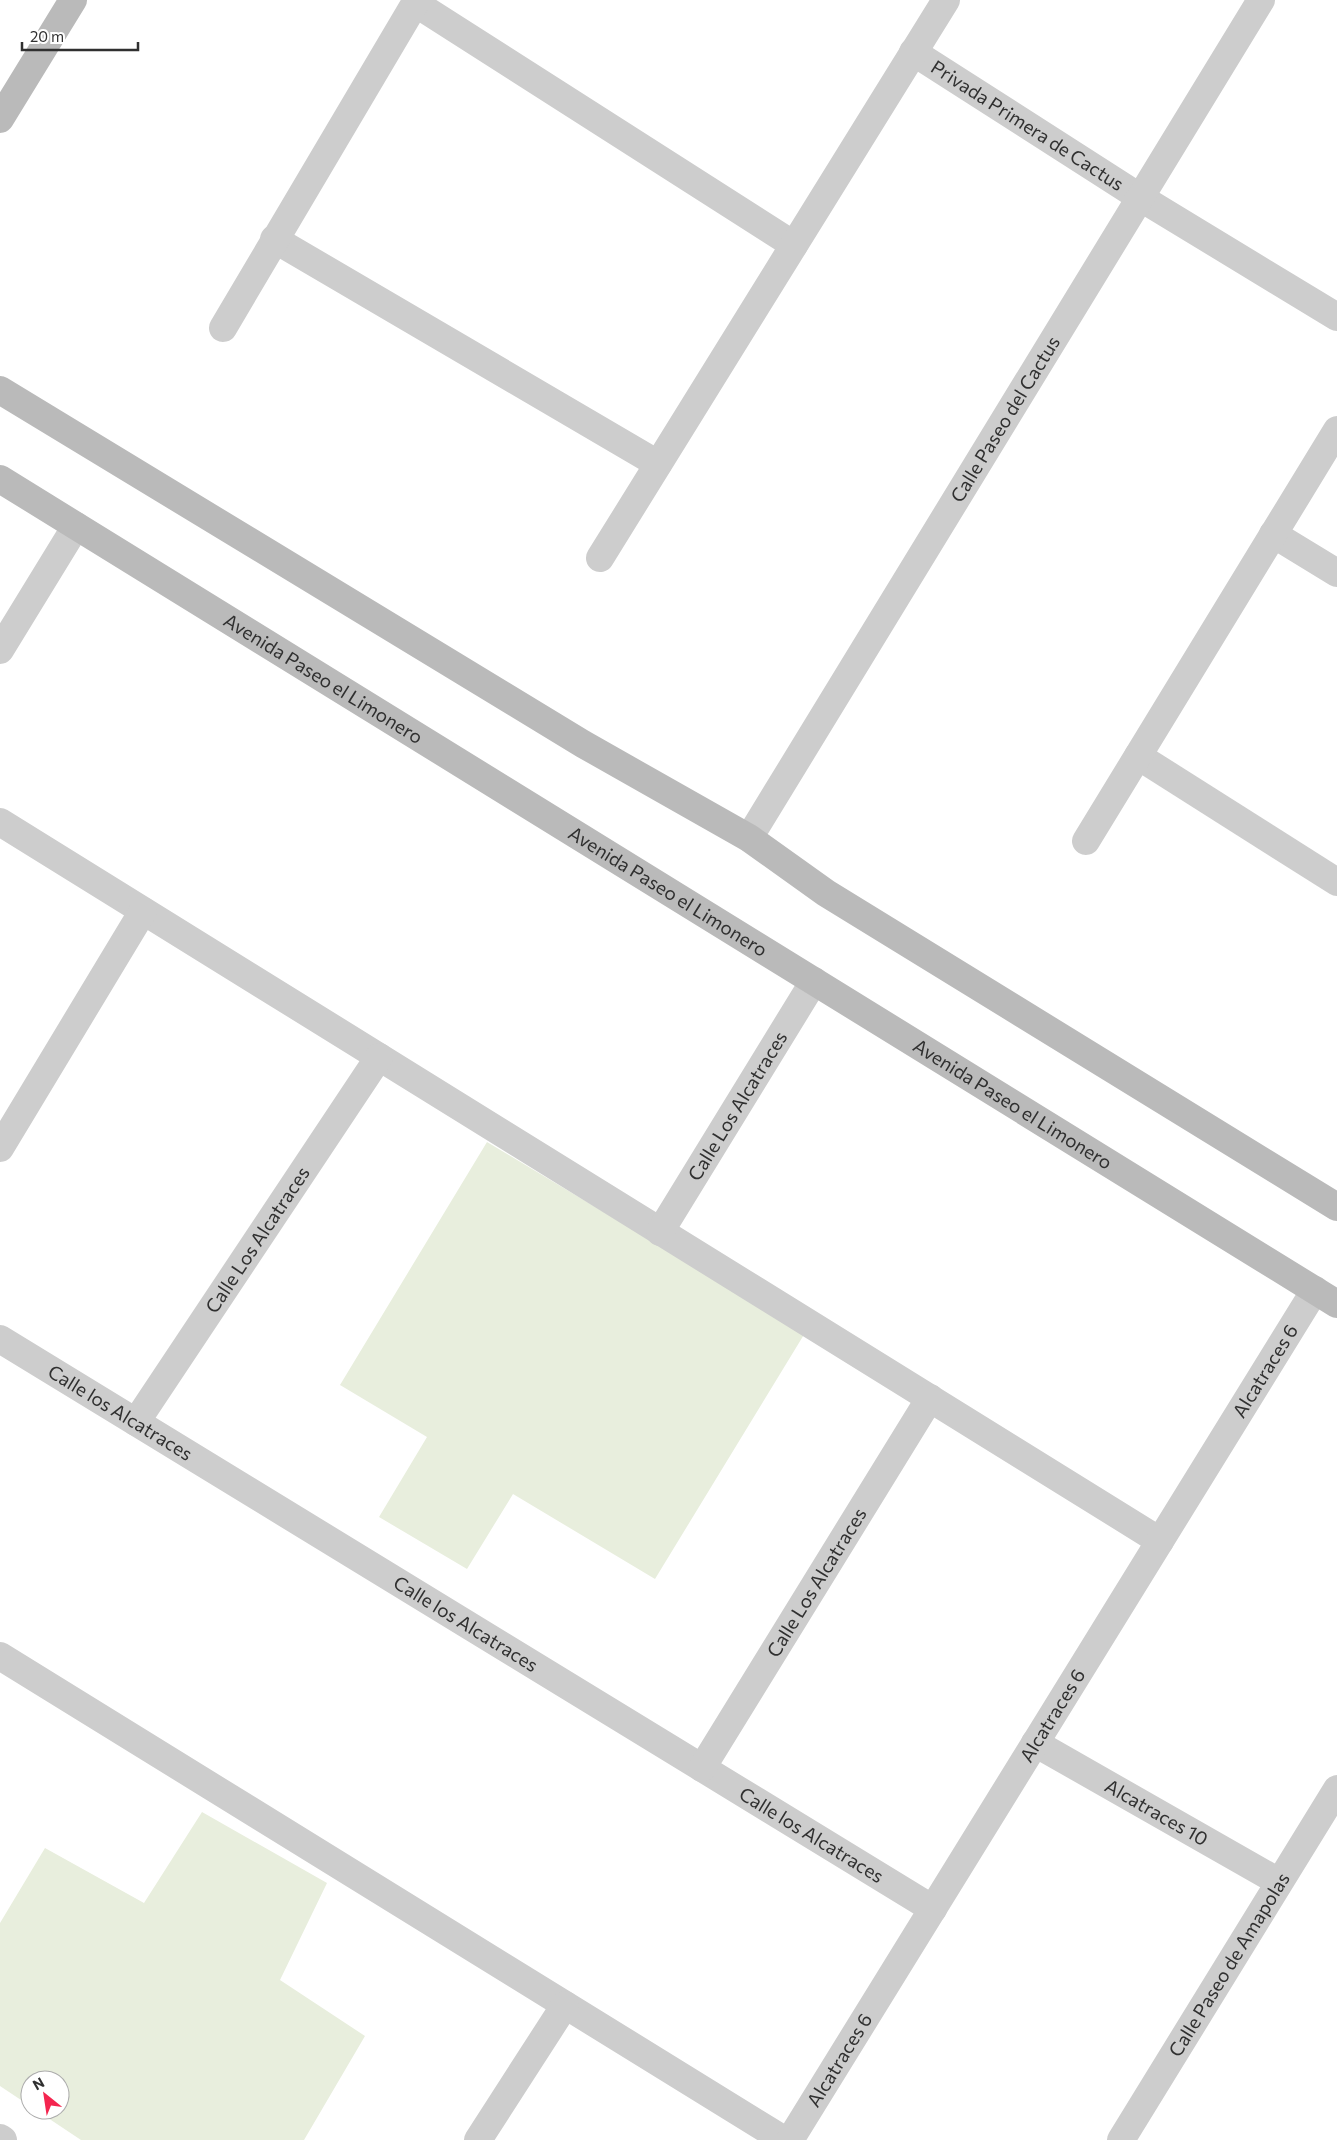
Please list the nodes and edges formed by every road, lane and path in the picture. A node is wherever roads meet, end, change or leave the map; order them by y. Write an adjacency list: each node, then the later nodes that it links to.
1 (73, 0): 6 (street)
2 (946, 0): 5 (street)
3 (1261, 0): 7 (street, Calle Paseo del Cactus)
4 (416, 1): 8 (street); 9 (street)
5 (913, 52): 7 (street, Privada Primera de Cactus); 9 (street)
6 (0, 119)
7 (1141, 198): 10 (street, Privada Primera de Cactus); 23 (street, Calle Paseo del Cactus)
8 (274, 240): 11 (street); 14 (street)
9 (794, 245): 14 (street)
10 (1337, 317)
11 (222, 328)
12 (0, 390): 23 (street)
13 (1337, 430): 17 (street)
14 (658, 464): 18 (street)
15 (0, 479): 16 (street, Avenida Paseo el Limonero)
16 (76, 526): 20 (street); 27 (street, Avenida Paseo el Limonero)
17 (1273, 534): 19 (street); 21 (street)
18 (600, 558)
19 (1337, 574)
20 (0, 650)
21 (1138, 756): 24 (street); 25 (street)
22 (0, 822): 26 (street)
23 (748, 838): 30 (street)
24 (1086, 841)
25 (1337, 882)
26 (143, 911): 28 (street); 29 (street)
27 (814, 981): 31 (street, Calle Los Alcatraces); 32 (street, Avenida Paseo el Limonero)
28 (379, 1056): 31 (street); 35 (street, Calle Los Alcatraces)
29 (0, 1148)
30 (1337, 1207)
31 (660, 1232): 34 (street)
32 (1326, 1297): 36 (street, Alcatraces 6)
33 (0, 1339): 35 (street, Calle los Alcatraces)
34 (930, 1398): 36 (street); 39 (street, Calle Los Alcatraces)
35 (136, 1422): 39 (street, Calle los Alcatraces)
36 (1160, 1541): 38 (street, Alcatraces 6)
37 (2, 1661): 43 (street)
38 (1035, 1743): 41 (street, Alcatraces 10); 42 (street, Alcatraces 6)
39 (702, 1768): 42 (street, Calle los Alcatraces)
40 (1337, 1789): 41 (street, Calle Paseo de Amapolas)
41 (1279, 1882): 47 (street, Calle Paseo de Amapolas)
42 (933, 1909): 46 (street, Alcatraces 6)
43 (565, 2005): 44 (street); 45 (street)
44 (478, 2140)
45 (784, 2140)
46 (790, 2140)
47 (1121, 2140)

